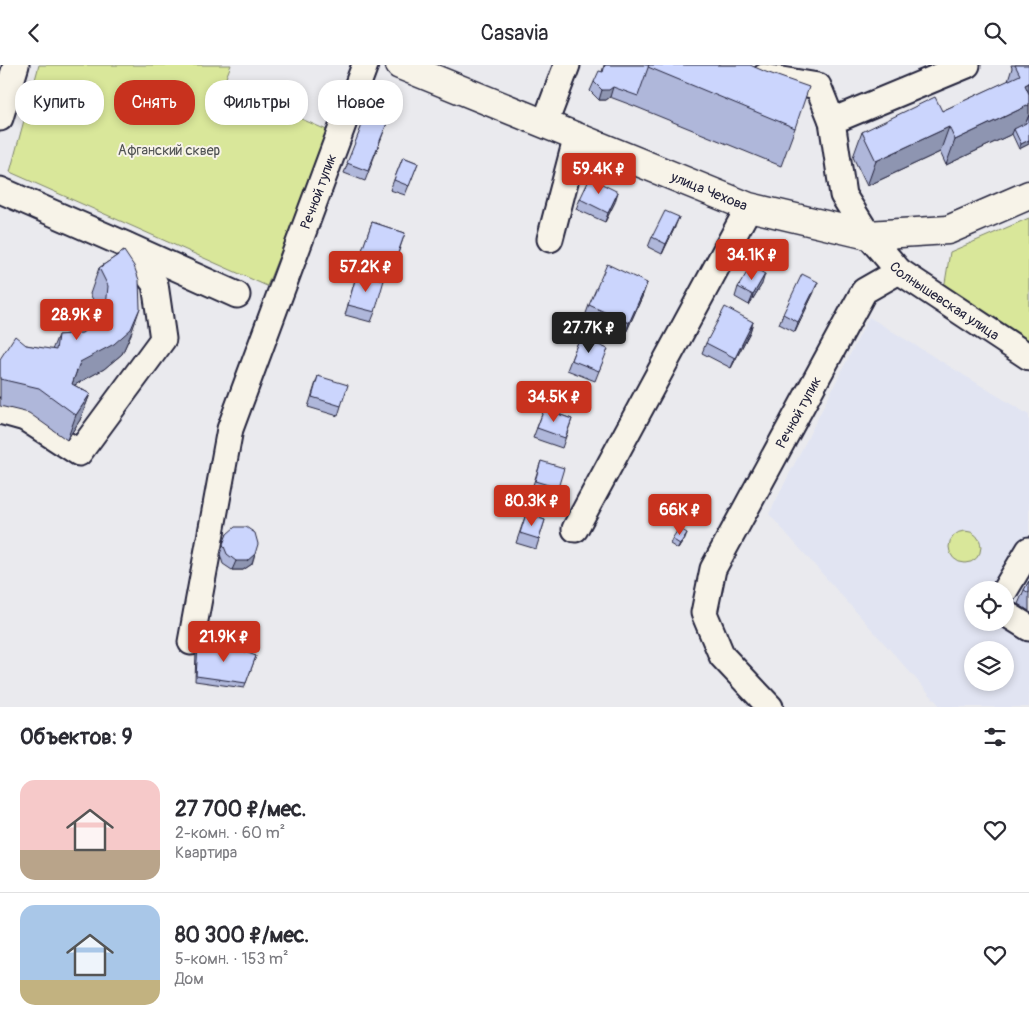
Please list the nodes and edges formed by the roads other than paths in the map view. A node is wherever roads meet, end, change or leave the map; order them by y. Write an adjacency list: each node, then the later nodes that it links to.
1 (16, 65): 7 (street)
2 (365, 65): 26 (street, Речной тупик)
3 (400, 65): 9 (main road, улица Чехова)
4 (566, 65): 9 (street)
5 (967, 65): 8 (street)
6 (740, 73): 8 (street, Солнышевская улица)
7 (0, 118)
8 (832, 121): 14 (street, Солнышевская улица)
9 (545, 123): 10 (main road, улица Чехова)
10 (578, 136): 13 (main road, улица Чехова); 15 (street)
11 (0, 190): 16 (street)
12 (1029, 195): 14 (main road, улица Чехова)
13 (749, 207): 14 (main road, улица Чехова); 21 (street)
14 (868, 235): 17 (street, Солнышевская улица)
15 (550, 239)
16 (126, 245): 18 (street); 20 (street)
17 (899, 271): 19 (street, Солнышевская улица); 27 (street, Речной тупик)
18 (237, 295)
19 (1029, 357)
20 (0, 411)
21 (576, 529)
22 (1029, 550): 23 (street)
23 (1010, 581)
24 (1014, 619): 25 (street)
25 (1029, 628)
26 (191, 642)
27 (770, 707)

